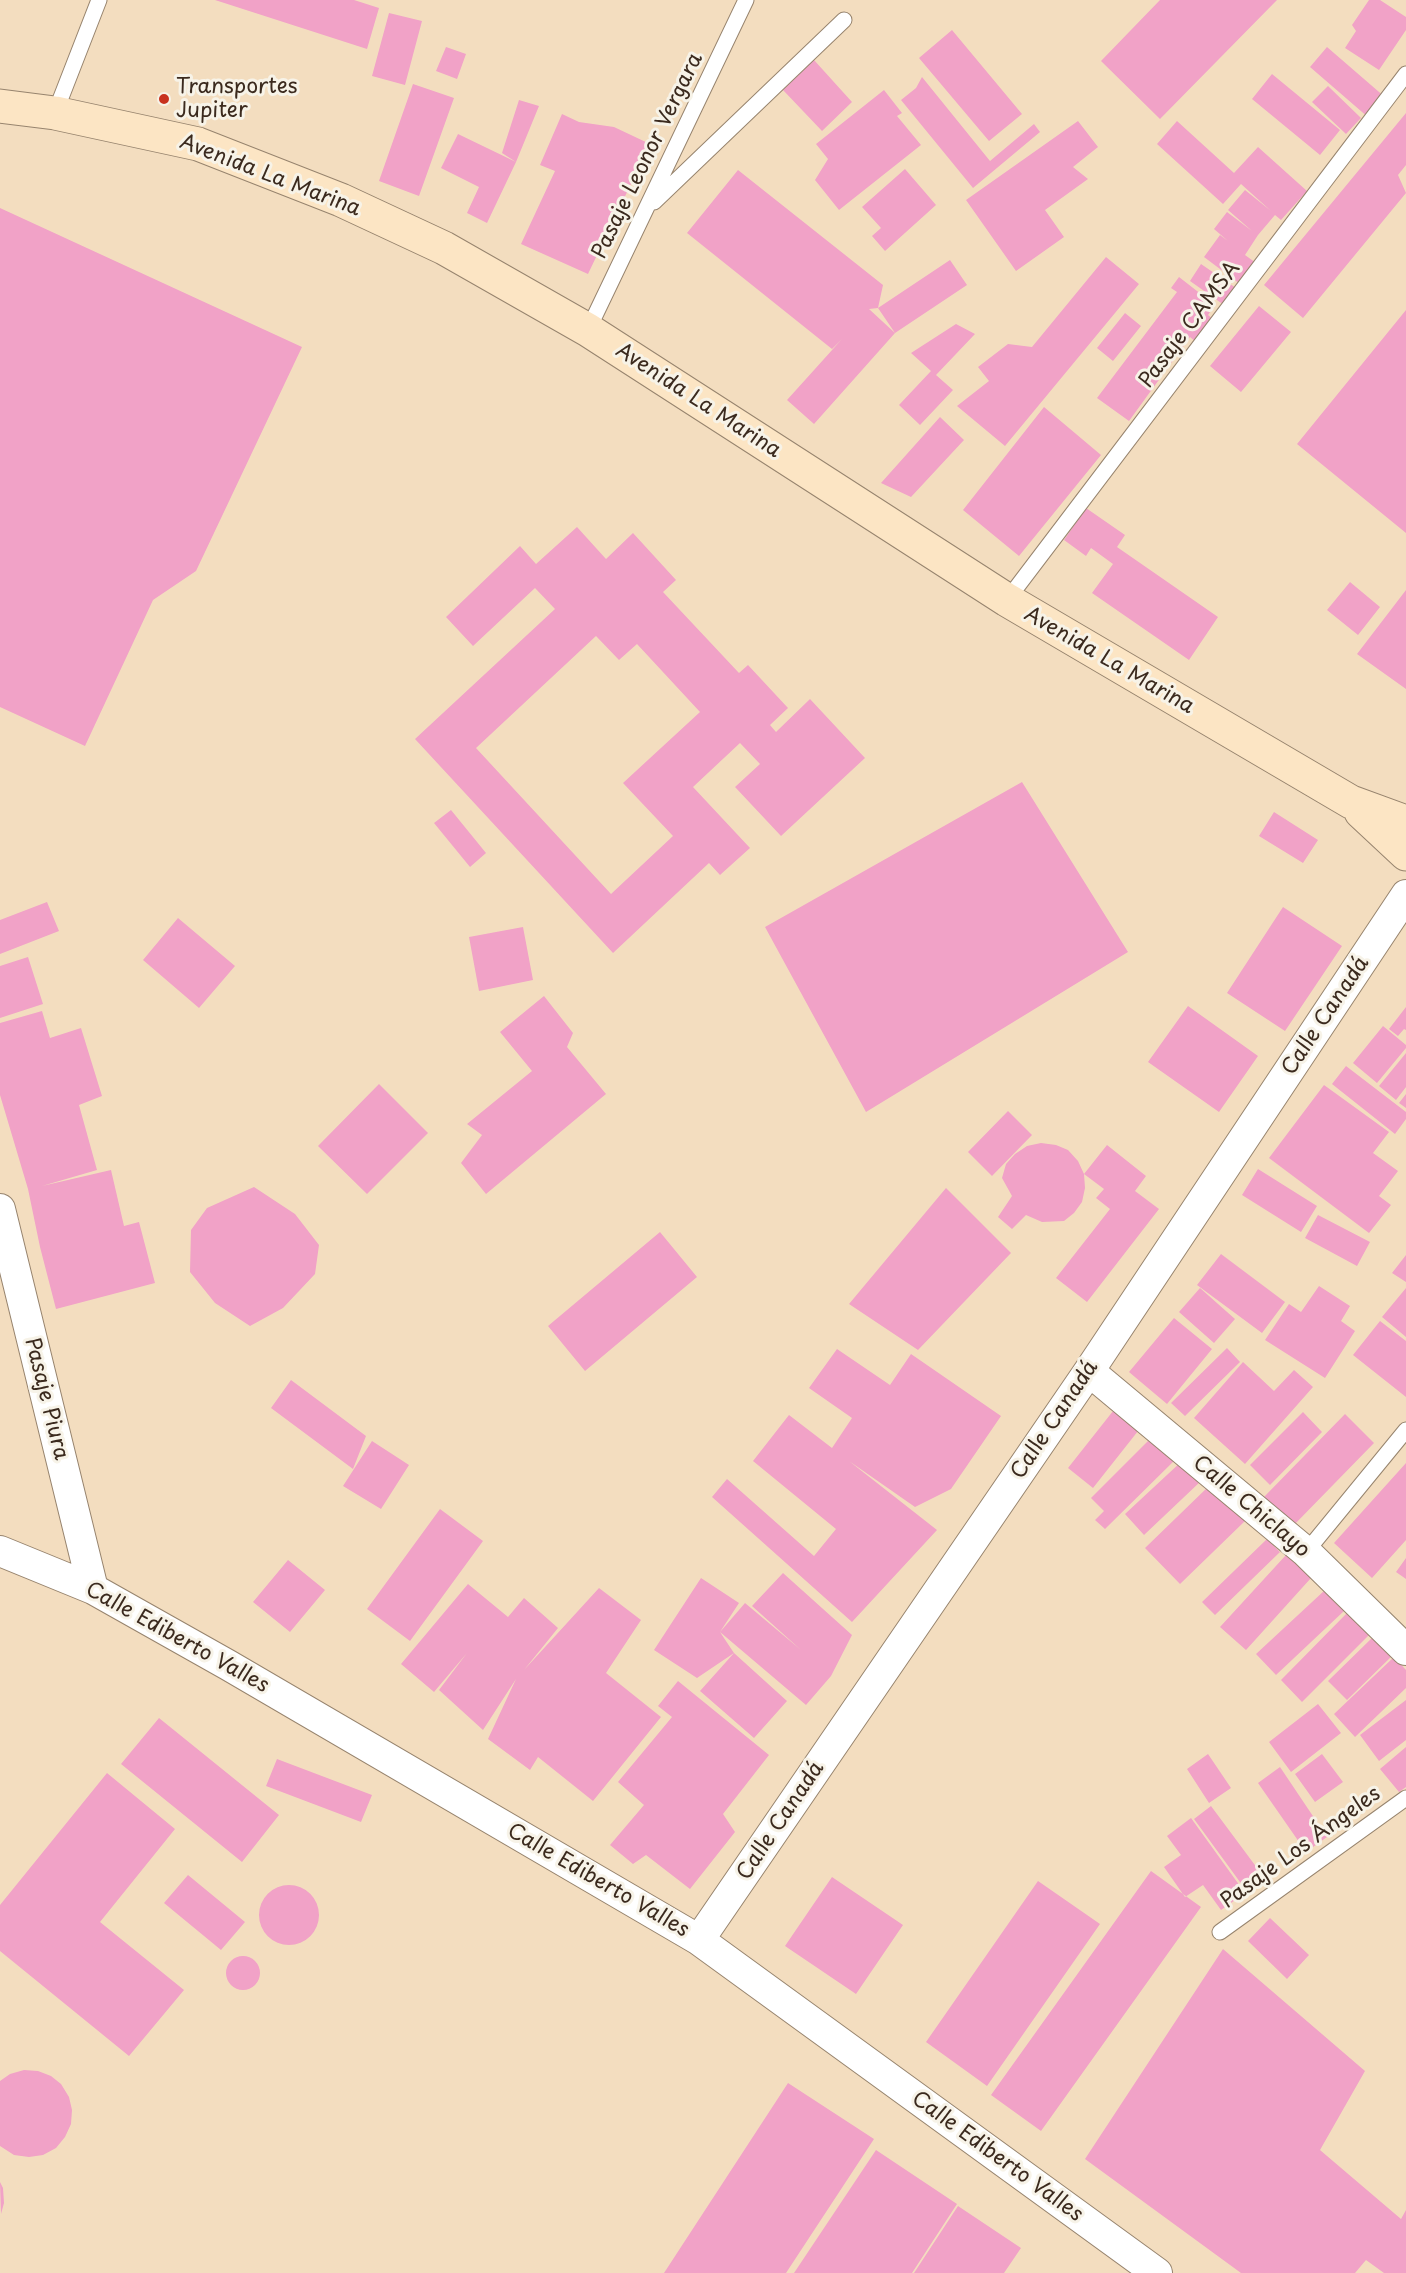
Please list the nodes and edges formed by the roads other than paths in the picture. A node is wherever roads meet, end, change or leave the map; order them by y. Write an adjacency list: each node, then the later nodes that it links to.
1 (99, 0): 6 (lane)
2 (746, 0): 7 (lane, Pasaje Leonor Vergara)
3 (844, 20): 7 (lane)
4 (1406, 74): 9 (lane, Pasaje CAMSA)
5 (0, 106): 6 (main road, Avenida La Marina)
6 (55, 113): 8 (main road, Avenida La Marina)
7 (647, 208): 8 (lane, Pasaje Leonor Vergara)
8 (588, 330): 9 (main road, Avenida La Marina)
9 (1007, 600): 10 (main road, Avenida La Marina)
10 (1351, 802): 11 (main road, Avenida La Marina); 12 (main road, Avenida La Marina)
11 (1406, 822)
12 (1406, 854)
13 (1406, 896): 15 (street, Calle Canadá)
14 (0, 1209): 19 (street, Pasaje Piura)
15 (1089, 1371): 18 (street, Calle Chiclayo); 23 (street, Calle Canadá)
16 (1406, 1430): 18 (lane)
17 (0, 1551): 19 (street, Calle Ediberto Valles)
18 (1306, 1552): 20 (street, Calle Chiclayo)
19 (93, 1589): 23 (street, Calle Ediberto Valles)
20 (1406, 1650)
21 (1406, 1798): 22 (lane, Pasaje Los Ángeles)
22 (1220, 1932)
23 (699, 1940): 24 (street, Calle Ediberto Valles)
24 (1157, 2273)

